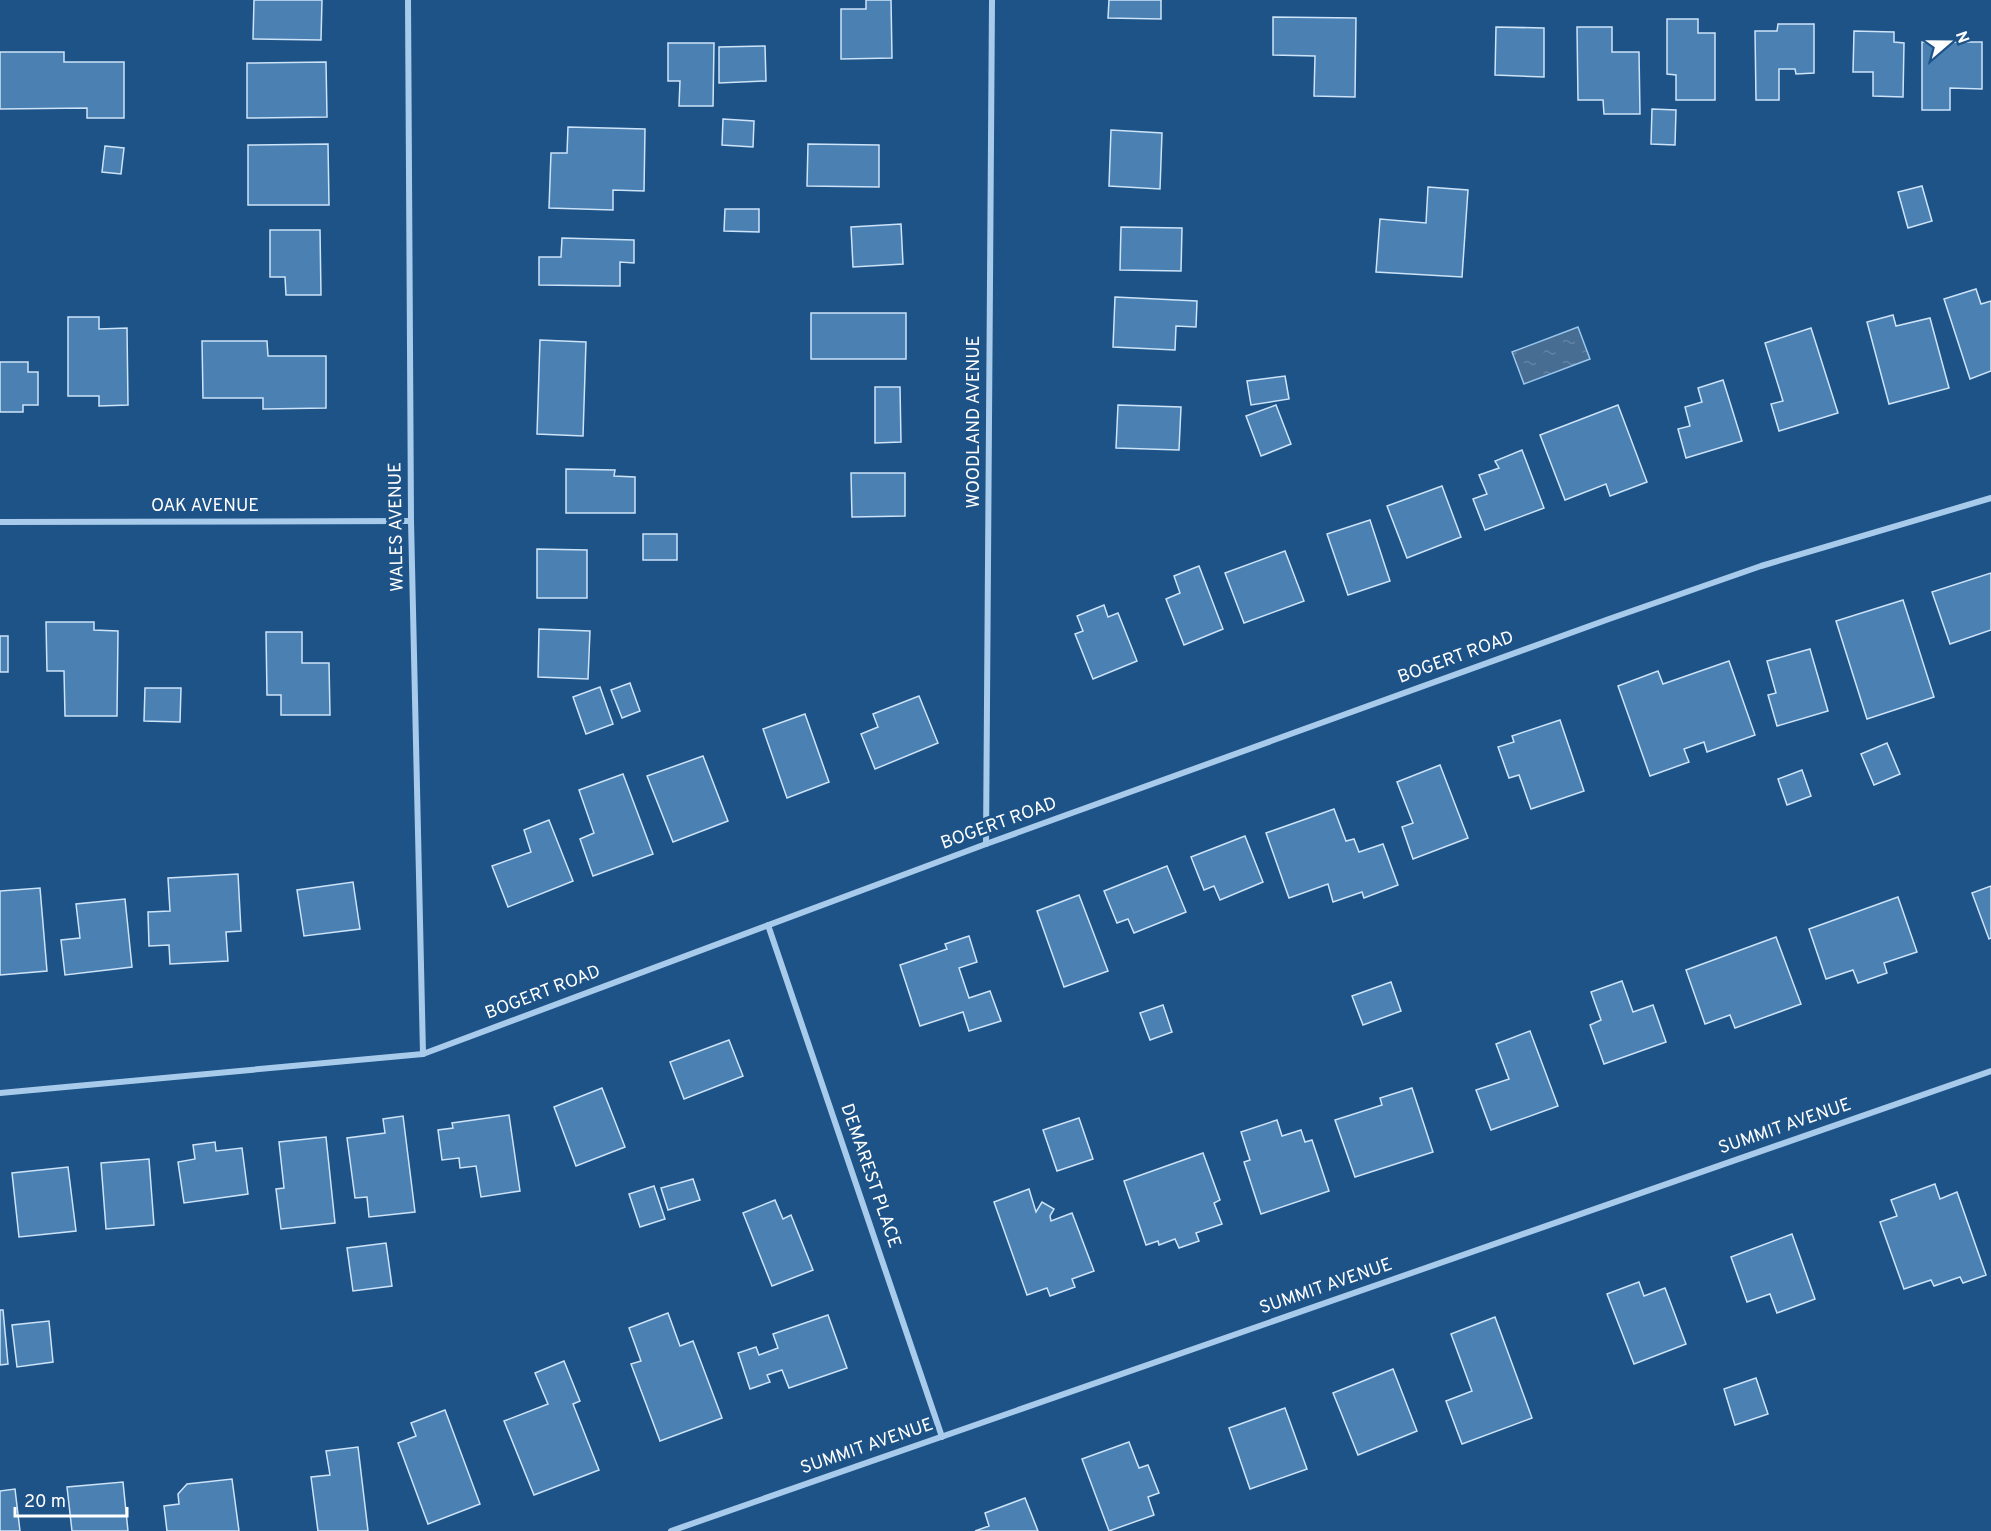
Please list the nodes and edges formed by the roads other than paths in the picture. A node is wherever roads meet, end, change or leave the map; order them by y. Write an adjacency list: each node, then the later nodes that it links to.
1 (408, 0): 4 (street, WALES AVENUE)
2 (992, 0): 6 (street, WOODLAND AVENUE)
3 (1991, 498): 6 (street, BOGERT ROAD)
4 (411, 521): 5 (street, OAK AVENUE); 8 (street, WALES AVENUE)
5 (0, 522)
6 (986, 844): 7 (street, BOGERT ROAD)
7 (768, 925): 8 (street, BOGERT ROAD); 11 (street, DEMAREST PLACE)
8 (423, 1054): 10 (street, BOGERT ROAD)
9 (1991, 1071): 11 (street, SUMMIT AVENUE)
10 (0, 1093)
11 (942, 1437): 12 (street, SUMMIT AVENUE)
12 (671, 1531)

